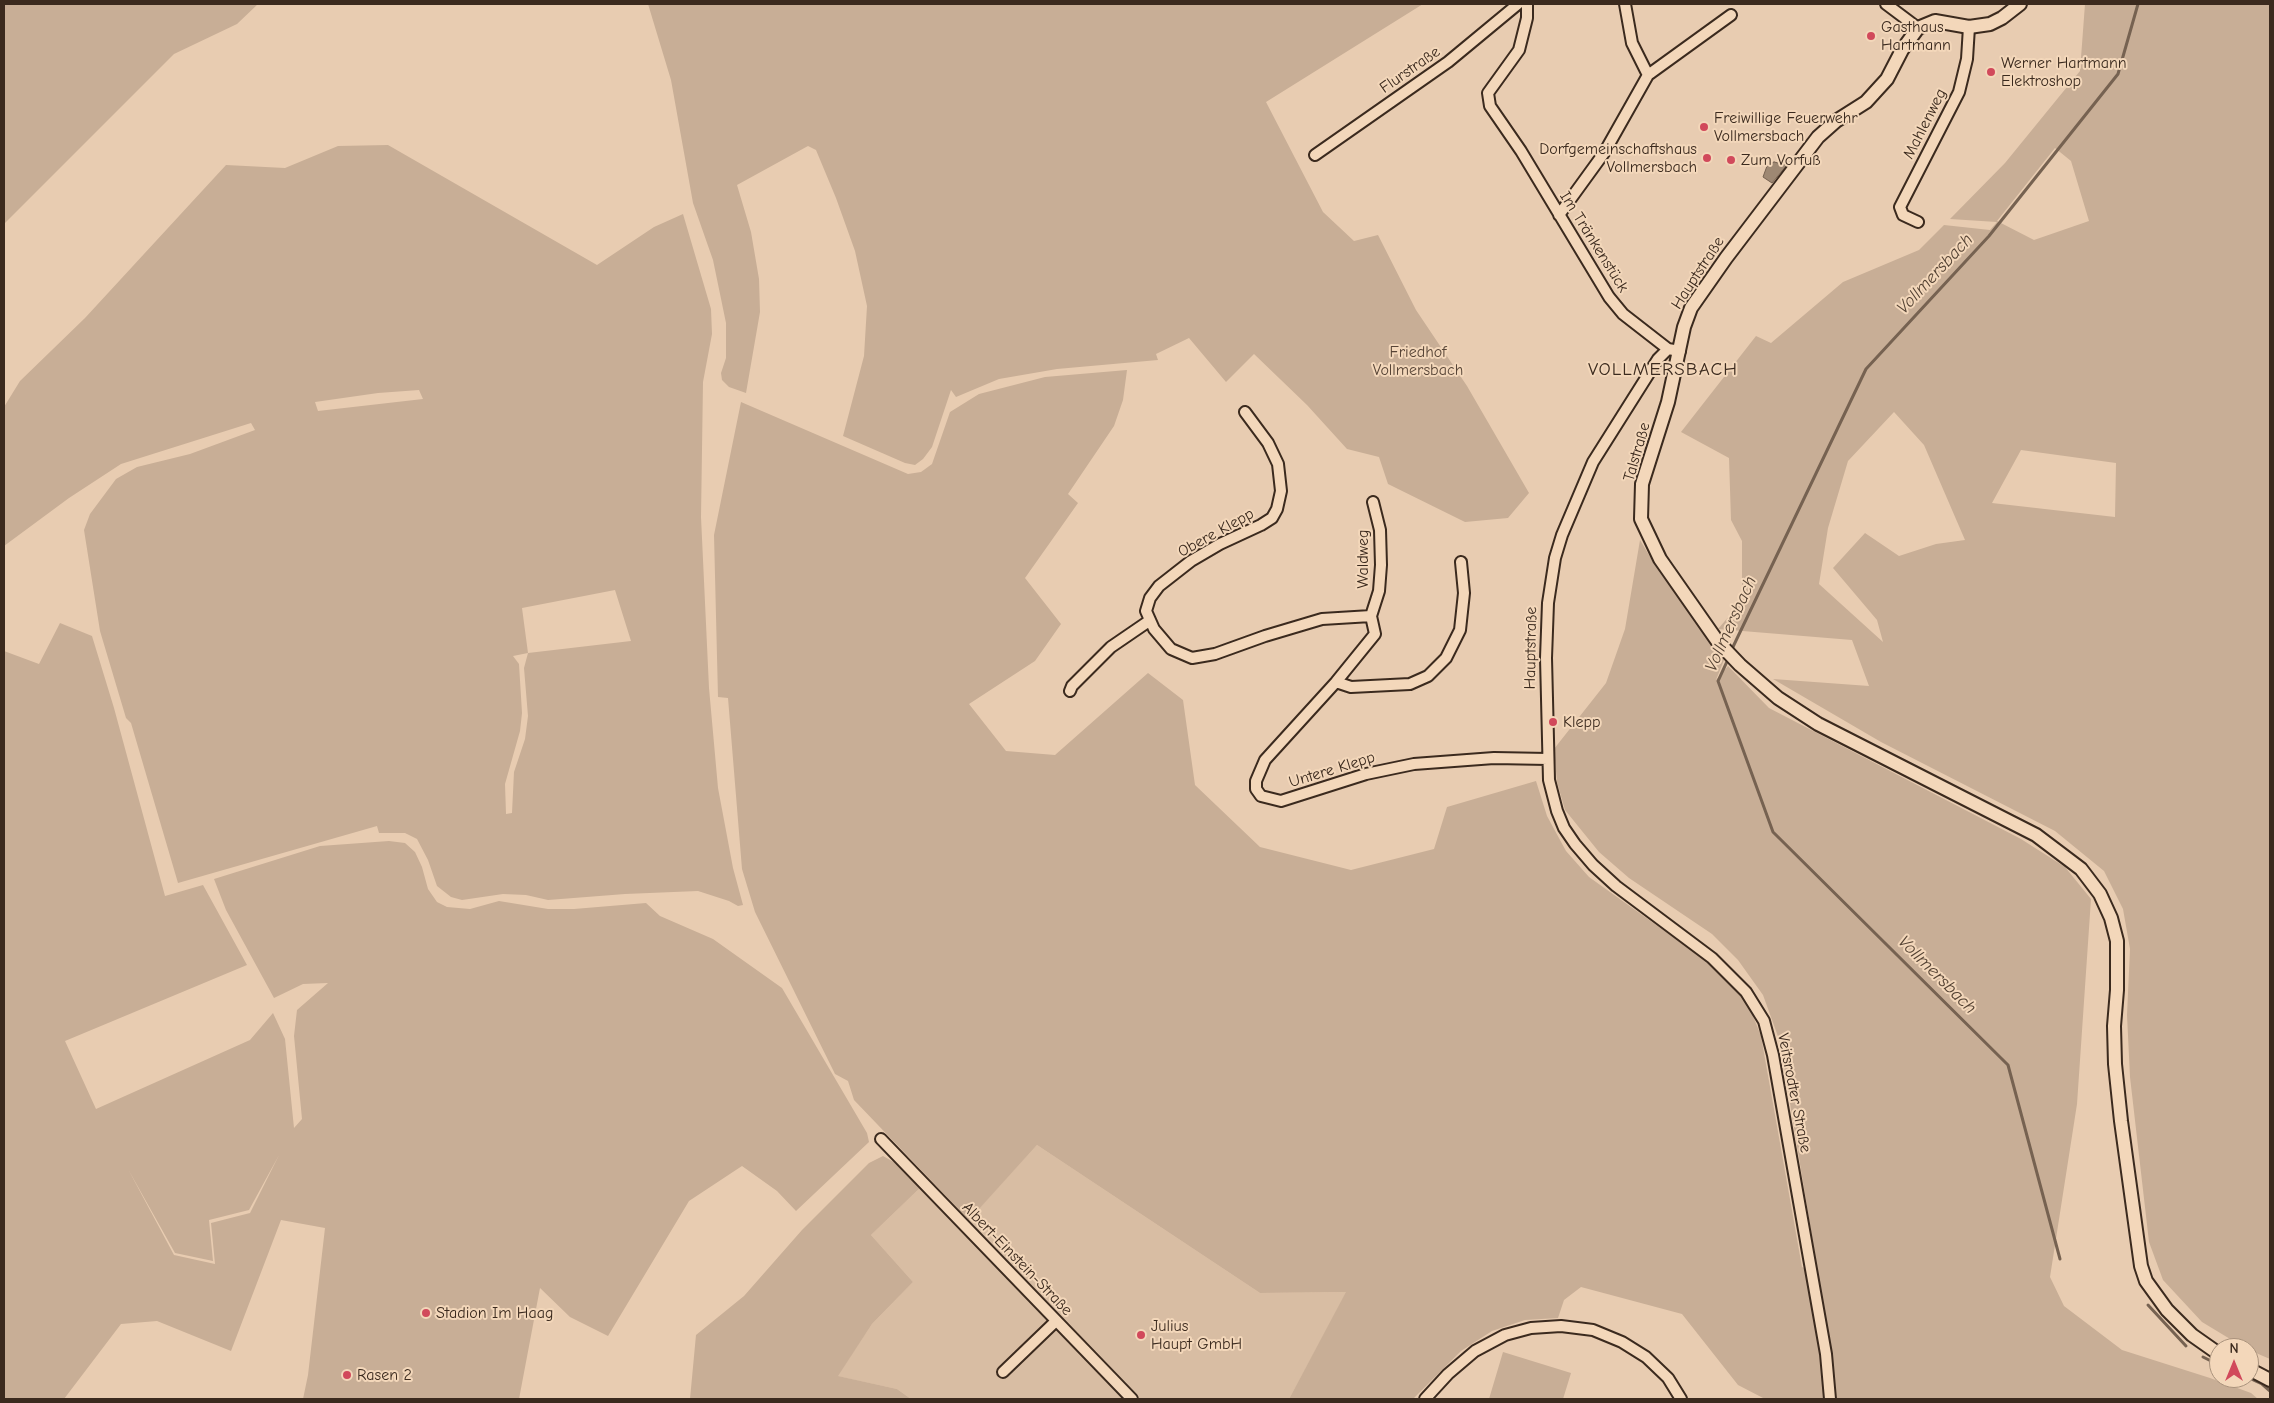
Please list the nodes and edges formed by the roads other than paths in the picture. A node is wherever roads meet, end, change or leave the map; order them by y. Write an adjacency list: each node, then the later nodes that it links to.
1 (1518, 4): 10 (street, Flurstraße)
2 (1527, 4): 11 (street, Im Tränkenstück)
3 (1625, 4): 9 (street)
4 (1886, 4): 8 (street)
5 (2020, 4): 7 (main road)
6 (1731, 16): 9 (street)
7 (1969, 27): 8 (main road); 12 (street, Mahlenweg)
8 (1918, 28): 13 (main road, Hauptstraße)
9 (1648, 75): 11 (street)
10 (1315, 156)
11 (1559, 215): 13 (street, Im Tränkenstück)
12 (1918, 222)
13 (1674, 350): 21 (street, Hauptstraße); 24 (main road, Talstraße)
14 (1245, 412): 18 (street, Obere Klepp)
15 (1373, 502): 17 (street, Waldweg)
16 (1461, 562): 19 (street)
17 (1371, 616): 18 (street); 19 (street, Untere Klepp)
18 (1149, 620): 20 (street)
19 (1336, 682): 21 (street, Untere Klepp)
20 (1070, 691)
21 (1548, 759): 29 (street, Veitsrodter Straße)
22 (882, 1139): 23 (street, Albert-Einstein-Straße)
23 (1056, 1321): 25 (street); 26 (street, Albert-Einstein-Straße)
24 (2209, 1347)
25 (1003, 1372)
26 (1132, 1399)
27 (1425, 1399): 28 (street)
28 (1682, 1399)
29 (1830, 1399)

